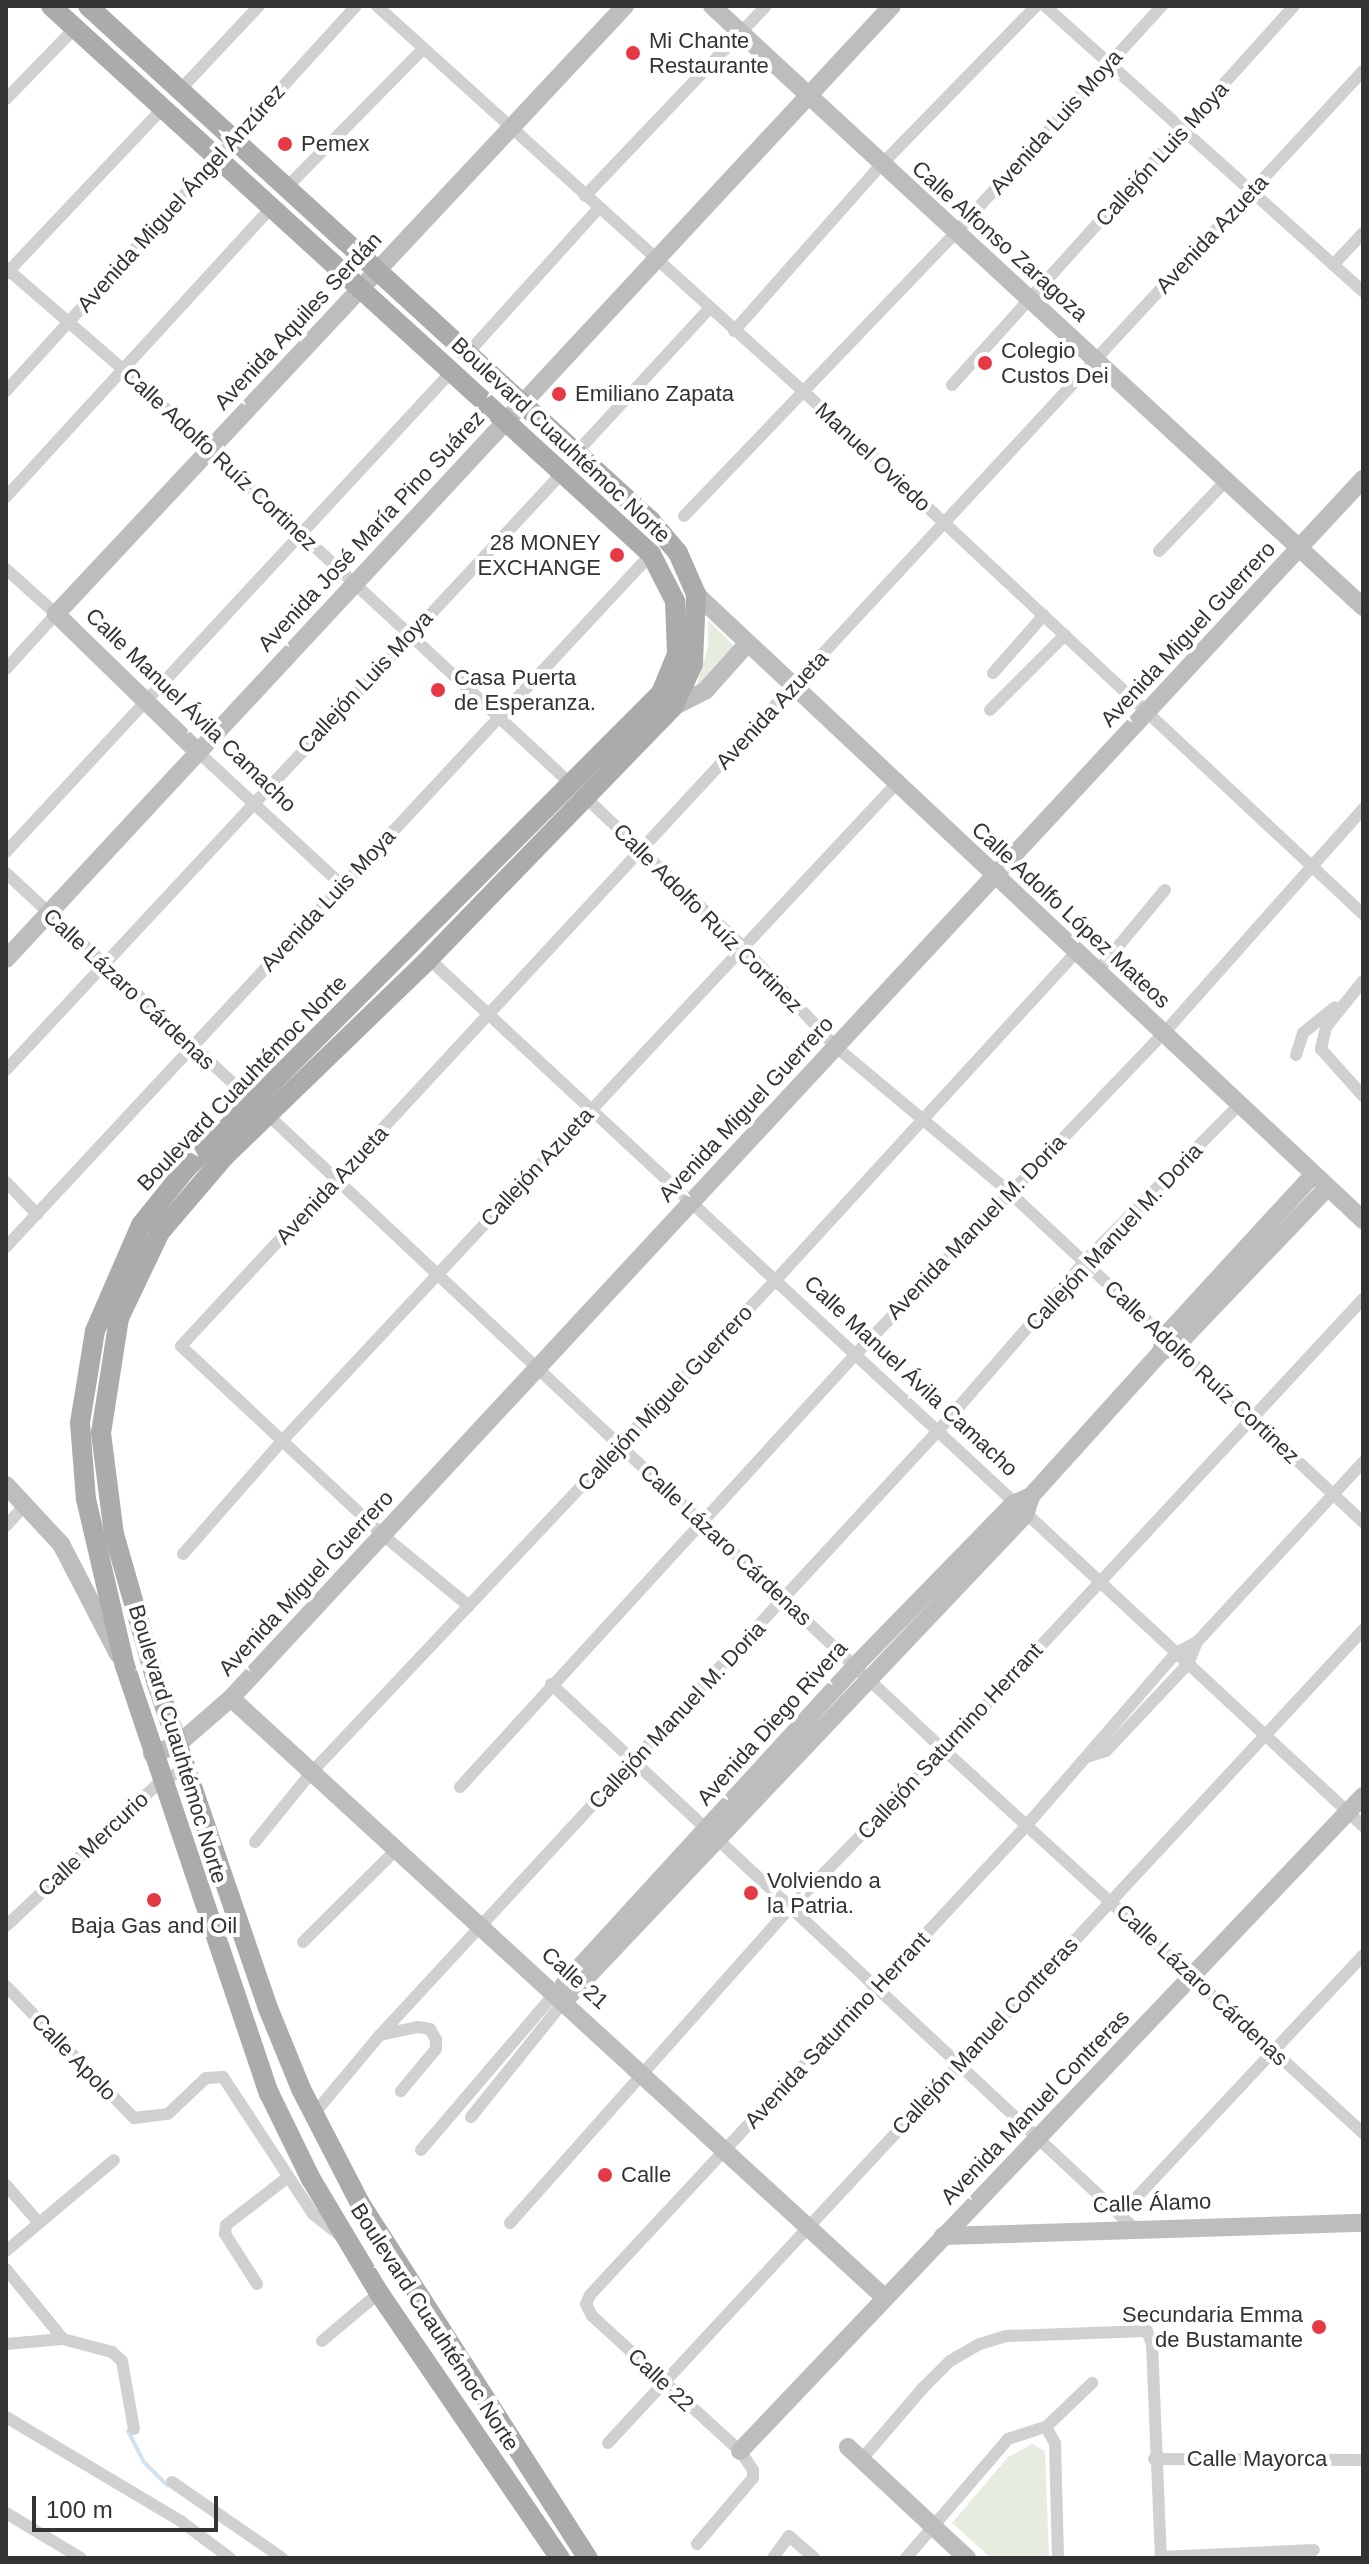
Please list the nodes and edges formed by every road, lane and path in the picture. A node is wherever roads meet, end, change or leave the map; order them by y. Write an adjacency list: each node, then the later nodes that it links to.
1 (51, 6): 14 (main road, Boulevard Cuauhtémoc Norte)
2 (259, 6): 19 (street)
3 (356, 6): 25 (street, Avenida Miguel Ángel Anzúrez)
4 (377, 6): 16 (street, Manuel Oviedo)
5 (625, 6): 23 (street, Avenida Aquiles Serdán)
6 (712, 6): 15 (street, Calle Alfonso Zaragoza)
7 (766, 6): 15 (street)
8 (892, 6): 20 (street, Avenida José María Pino Suárez)
9 (1036, 6): 27 (street)
10 (1045, 6): 17 (street)
11 (1162, 6): 17 (street, Avenida Luis Moya)
12 (1294, 6): 24 (street, Callejón Luis Moya)
13 (92, 7): 19 (main road, Boulevard Cuauhtémoc Norte)
14 (74, 29): 21 (street); 22 (main road, Boulevard Cuauhtémoc Norte)
15 (742, 33): 20 (street, Calle Alfonso Zaragoza); 30 (street)
16 (423, 49): 23 (street, Manuel Oviedo); 28 (street)
17 (1107, 65): 24 (street); 33 (street, Avenida Luis Moya)
18 (1363, 71): 29 (street, Avenida Azueta)
19 (180, 90): 25 (main road, Boulevard Cuauhtémoc Norte)
20 (807, 97): 27 (street, Calle Alfonso Zaragoza); 35 (street, Avenida José María Pino Suárez)
21 (6, 99)
22 (163, 108): 26 (main road, Boulevard Cuauhtémoc Norte); 37 (street)
23 (510, 127): 30 (street, Manuel Oviedo); 38 (street, Avenida Aquiles Serdán)
24 (1181, 131): 29 (street); 41 (street, Callejón Luis Moya)
25 (232, 138): 26 (street, Avenida Miguel Ángel Anzúrez); 28 (main road, Boulevard Cuauhtémoc Norte)
26 (215, 158): 32 (main road, Boulevard Cuauhtémoc Norte); 43 (street, Avenida Miguel Ángel Anzúrez)
27 (881, 165): 33 (street, Calle Alfonso Zaragoza); 44 (street)
28 (286, 188): 38 (main road, Boulevard Cuauhtémoc Norte)
29 (1251, 192): 36 (street); 46 (street, Avenida Azueta)
30 (585, 196): 31 (street, Manuel Oviedo)
31 (599, 208): 35 (street, Manuel Oviedo); 45 (street)
32 (270, 209): 39 (main road, Boulevard Cuauhtémoc Norte); 47 (street)
33 (956, 232): 41 (street, Calle Alfonso Zaragoza); 51 (street, Avenida Luis Moya)
34 (1363, 233): 36 (street)
35 (657, 258): 42 (street, Manuel Oviedo); 52 (street, Avenida José María Pino Suárez)
36 (1333, 265): 40 (street)
37 (7, 271): 43 (street, Calle Adolfo Ruíz Cortinez)
38 (376, 274): 39 (street, Avenida Aquiles Serdán); 45 (main road, Boulevard Cuauhtémoc Norte)
39 (362, 290): 48 (main road, Boulevard Cuauhtémoc Norte); 54 (street, Avenida Aquiles Serdán)
40 (1363, 291)
41 (1031, 302): 46 (street, Calle Alfonso Zaragoza); 49 (street, Callejón Luis Moya)
42 (710, 308): 44 (street, Manuel Oviedo); 55 (street)
43 (71, 322): 47 (street, Calle Adolfo Ruíz Cortinez); 50 (street, Avenida Miguel Ángel Anzúrez)
44 (734, 331): 51 (street, Manuel Oviedo)
45 (467, 354): 52 (main road, Boulevard Cuauhtémoc Norte)
46 (1097, 360): 58 (street, Calle Alfonso Zaragoza); 61 (street, Avenida Azueta)
47 (125, 371): 54 (street, Calle Adolfo Ruíz Cortinez); 59 (street)
48 (452, 371): 53 (main road, Boulevard Cuauhtémoc Norte); 62 (street)
49 (952, 385)
50 (6, 391)
51 (803, 391): 60 (street, Avenida Luis Moya); 61 (street, Manuel Oviedo)
52 (523, 402): 53 (street, Avenida José María Pino Suárez); 55 (main road, Boulevard Cuauhtémoc Norte)
53 (507, 421): 56 (main road, Boulevard Cuauhtémoc Norte); 67 (street, Avenida José María Pino Suárez)
54 (209, 451): 62 (street, Calle Adolfo Ruíz Cortinez); 70 (street, Avenida Aquiles Serdán)
55 (576, 453): 68 (main road, Boulevard Cuauhtémoc Norte)
56 (563, 472): 65 (main road, Boulevard Cuauhtémoc Norte); 72 (street, Callejón Luis Moya)
57 (1363, 479): 63 (street, Avenida Miguel Guerrero)
58 (1226, 481): 63 (street, Calle Alfonso Zaragoza); 64 (street)
59 (6, 497)
60 (684, 516)
61 (945, 524): 71 (street, Manuel Oviedo); 77 (street, Avenida Azueta)
62 (301, 536): 67 (street, Calle Adolfo Ruíz Cortinez); 78 (street)
63 (1301, 547): 69 (street, Calle Alfonso Zaragoza); 81 (street, Avenida Miguel Guerrero)
64 (1159, 551)
65 (651, 554): 82 (street, Avenida Luis Moya); 85 (main road, Boulevard Cuauhtémoc Norte)
66 (6, 569): 70 (street, Calle Manuel Ávila Camacho)
67 (356, 584): 72 (street, Calle Adolfo Ruíz Cortinez); 83 (street, Avenida José María Pino Suárez)
68 (696, 594): 74 (street, Calle Adolfo López Mateos); 79 (main road, Boulevard Cuauhtémoc Norte)
69 (1363, 607)
70 (56, 614): 75 (street, Avenida Aquiles Serdán); 78 (street, Calle Manuel Ávila Camacho)
71 (1044, 615): 73 (street, Manuel Oviedo); 76 (street)
72 (408, 635): 82 (street, Calle Adolfo Ruíz Cortinez); 86 (street, Callejón Luis Moya)
73 (1065, 635): 80 (street); 81 (street, Manuel Oviedo)
74 (747, 644): 77 (street, Calle Adolfo López Mateos); 79 (street)
75 (6, 669)
76 (993, 673)
77 (794, 686): 84 (street, Calle Adolfo López Mateos); 88 (street, Avenida Azueta)
78 (145, 702): 83 (street, Calle Manuel Ávila Camacho); 89 (street)
79 (673, 707): 85 (main road, Boulevard Cuauhtémoc Norte)
80 (990, 710)
81 (1148, 714): 90 (street, Manuel Oviedo); 92 (street, Avenida Miguel Guerrero)
82 (499, 716): 85 (street, Calle Adolfo Ruíz Cortinez); 93 (street, Avenida Luis Moya)
83 (197, 751): 86 (street, Calle Manuel Ávila Camacho); 95 (street, Avenida José María Pino Suárez)
84 (895, 785): 92 (street, Calle Adolfo López Mateos); 97 (street, Callejón Azueta)
85 (578, 791): 88 (street, Calle Adolfo Ruíz Cortinez); 100 (main road, Boulevard Cuauhtémoc Norte); 113 (main road, Boulevard Cuauhtémoc Norte)
86 (253, 802): 93 (street, Calle Manuel Ávila Camacho); 101 (street, Callejón Luis Moya)
87 (1363, 809): 90 (street, Avenida Manuel M. Doria)
88 (644, 851): 97 (street, Calle Adolfo Ruíz Cortinez); 105 (street, Avenida Azueta)
89 (6, 852)
90 (1312, 865): 96 (street, Manuel Oviedo); 106 (street, Avenida Manuel M. Doria)
91 (6, 873): 95 (street, Calle Lázaro Cárdenas)
92 (994, 878): 98 (street, Calle Adolfo López Mateos); 108 (street, Avenida Miguel Guerrero)
93 (343, 886): 107 (street, Avenida Luis Moya)
94 (1165, 890): 102 (street)
95 (47, 913): 99 (street, Avenida José María Pino Suárez); 101 (street, Calle Lázaro Cárdenas)
96 (1363, 914)
97 (743, 947): 108 (street, Calle Adolfo Ruíz Cortinez); 114 (street, Callejón Azueta)
98 (1075, 953): 102 (street, Calle Adolfo López Mateos); 115 (street, Callejón Miguel Guerrero)
99 (6, 959)
100 (429, 959): 105 (street, Calle Manuel Ávila Camacho); 113 (main road, Boulevard Cuauhtémoc Norte)
101 (104, 965): 107 (street, Calle Lázaro Cárdenas); 110 (street, Callejón Luis Moya)
102 (1096, 973): 106 (street, Calle Adolfo López Mateos)
103 (1363, 981): 104 (street)
104 (1349, 994): 109 (street); 111 (street)
105 (488, 1016): 114 (street, Calle Manuel Ávila Camacho); 116 (street, Avenida Azueta)
106 (1164, 1033): 112 (street, Calle Adolfo López Mateos); 119 (street, Avenida Manuel M. Doria)
107 (191, 1047): 113 (street, Calle Lázaro Cárdenas); 121 (street, Avenida Luis Moya)
108 (836, 1047): 115 (street, Calle Adolfo Ruíz Cortinez); 120 (street, Avenida Miguel Guerrero)
109 (1296, 1055)
110 (6, 1070)
111 (1363, 1096)
112 (1239, 1105): 117 (street, Calle Adolfo López Mateos); 124 (street, Callejón Manuel M. Doria)
113 (261, 1109): 116 (street, Calle Lázaro Cárdenas); 153 (main road, Boulevard Cuauhtémoc Norte); 158 (main road, Boulevard Cuauhtémoc Norte)
114 (590, 1110): 120 (street, Calle Manuel Ávila Camacho); 125 (street, Callejón Azueta)
115 (923, 1119): 119 (street, Calle Adolfo Ruíz Cortinez); 126 (street, Callejón Miguel Guerrero)
116 (337, 1181): 125 (street, Calle Lázaro Cárdenas); 133 (street, Avenida Azueta)
117 (1320, 1181): 122 (street, Calle Adolfo López Mateos); 128 (street, Avenida Diego Rivera)
118 (6, 1182): 121 (street)
119 (1008, 1191): 124 (street, Calle Adolfo Ruíz Cortinez); 129 (street, Avenida Manuel M. Doria)
120 (691, 1203): 126 (street, Calle Manuel Ávila Camacho); 130 (street, Avenida Miguel Guerrero)
121 (37, 1214): 123 (street, Avenida Luis Moya)
122 (1363, 1220)
123 (6, 1247)
124 (1084, 1262): 128 (street, Calle Adolfo Ruíz Cortinez); 132 (street, Callejón Manuel M. Doria)
125 (436, 1275): 130 (street, Calle Lázaro Cárdenas); 133 (street, Callejón Azueta)
126 (774, 1282): 129 (street, Calle Manuel Ávila Camacho); 134 (street, Callejón Miguel Guerrero)
127 (1363, 1299): 131 (street, Callejón Saturnino Herrant)
128 (1167, 1345): 131 (street, Calle Adolfo Ruíz Cortinez); 139 (street, Avenida Diego Rivera)
129 (855, 1355): 132 (street, Calle Manuel Ávila Camacho); 140 (street, Avenida Manuel M. Doria)
130 (538, 1370): 134 (street, Calle Lázaro Cárdenas); 143 (street, Avenida Miguel Guerrero)
131 (1252, 1419): 137 (street, Calle Adolfo Ruíz Cortinez); 145 (street, Callejón Saturnino Herrant)
132 (937, 1432): 139 (street, Calle Manuel Ávila Camacho); 146 (street, Callejón Manuel M. Doria)
133 (282, 1441): 143 (street); 144 (street, Callejón Azueta)
134 (620, 1446): 140 (street, Calle Lázaro Cárdenas); 147 (street, Callejón Miguel Guerrero)
135 (1363, 1462): 137 (street, Avenida Saturnino Herrant)
136 (6, 1485): 138 (street)
137 (1333, 1495): 141 (street, Calle Adolfo Ruíz Cortinez); 149 (street, Avenida Saturnino Herrant)
138 (26, 1504): 142 (street); 153 (street)
139 (1019, 1509): 145 (street, Calle Manuel Ávila Camacho); 152 (street, Avenida Diego Rivera); 154 (street, Avenida Diego Rivera)
140 (700, 1522): 146 (street, Calle Lázaro Cárdenas); 155 (street, Avenida Manuel M. Doria)
141 (1363, 1522)
142 (6, 1526)
143 (384, 1536): 147 (street); 156 (street, Avenida Miguel Guerrero)
144 (183, 1554)
145 (1099, 1583): 150 (street, Calle Manuel Ávila Camacho); 159 (street, Callejón Saturnino Herrant)
146 (783, 1599): 152 (street, Calle Lázaro Cárdenas); 162 (street, Callejón Manuel M. Doria)
147 (469, 1606): 164 (street, Callejón Miguel Guerrero)
148 (1363, 1630): 157 (street, Callejón Manuel Contreras)
149 (1197, 1642): 150 (street, Avenida Saturnino Herrant); 151 (street, Avenida Saturnino Herrant)
150 (1176, 1653): 151 (street, Calle Manuel Ávila Camacho); 161 (street, Avenida Saturnino Herrant)
151 (1188, 1664): 157 (street, Calle Manuel Ávila Camacho); 161 (street, Avenida Saturnino Herrant)
152 (856, 1665): 154 (street, Calle Lázaro Cárdenas); 171 (street, Avenida Diego Rivera)
153 (125, 1666): 160 (main road, Boulevard Cuauhtémoc Norte)
154 (872, 1679): 159 (street, Calle Lázaro Cárdenas); 171 (street, Avenida Diego Rivera)
155 (551, 1684): 162 (street); 166 (street, Avenida Manuel M. Doria)
156 (231, 1698): 158 (street, Avenida Miguel Guerrero); 164 (street, Calle 21)
157 (1265, 1735): 168 (street, Calle Manuel Ávila Camacho); 174 (street, Callejón Manuel Contreras)
158 (177, 1745): 160 (street, Avenida Miguel Guerrero); 163 (main road, Boulevard Cuauhtémoc Norte)
159 (944, 1750): 169 (street, Calle Lázaro Cárdenas); 175 (street, Callejón Saturnino Herrant)
160 (152, 1754): 165 (main road, Boulevard Cuauhtémoc Norte)
161 (1090, 1756): 169 (street, Avenida Saturnino Herrant)
162 (633, 1764): 171 (street); 177 (street, Callejón Manuel M. Doria)
163 (185, 1770): 165 (street, Calle Mercurio); 189 (main road, Boulevard Cuauhtémoc Norte)
164 (310, 1774): 172 (street, Callejón Miguel Guerrero); 173 (street, Calle 21)
165 (161, 1781): 176 (street, Calle Mercurio); 204 (main road, Boulevard Cuauhtémoc Norte)
166 (460, 1787)
167 (1363, 1796): 168 (street, Avenida Manuel Contreras)
168 (1348, 1812): 170 (street, Calle Manuel Ávila Camacho); 180 (street, Avenida Manuel Contreras)
169 (1027, 1825): 174 (street, Calle Lázaro Cárdenas); 182 (street, Avenida Saturnino Herrant)
170 (1363, 1826)
171 (713, 1834): 175 (street); 183 (street, Avenida Diego Rivera)
172 (255, 1842)
173 (396, 1850): 177 (street, Calle 21); 178 (street)
174 (1111, 1900): 180 (street, Calle Lázaro Cárdenas); 186 (street, Callejón Manuel Contreras)
175 (791, 1907): 182 (street); 187 (street, Callejón Saturnino Herrant)
176 (6, 1926)
177 (480, 1926): 183 (street, Calle 21); 184 (street, Callejón Manuel M. Doria)
178 (303, 1942)
179 (1363, 1955): 185 (street)
180 (1194, 1976): 185 (street, Calle Lázaro Cárdenas); 192 (street, Avenida Manuel Contreras)
181 (6, 1986): 196 (street, Calle Apolo)
182 (878, 1986): 186 (street); 193 (street, Avenida Saturnino Herrant)
183 (561, 1996): 187 (street, Calle 21); 190 (street); 194 (street)
184 (380, 2035): 188 (street); 189 (street, Callejón Manuel M. Doria)
185 (1272, 2051): 191 (street, Calle Lázaro Cárdenas); 198 (street)
186 (961, 2063): 192 (street); 202 (street, Callejón Manuel Contreras)
187 (645, 2074): 193 (street, Calle 21); 200 (street, Callejón Saturnino Herrant)
188 (401, 2091)
189 (313, 2115): 236 (main road, Boulevard Cuauhtémoc Norte)
190 (471, 2117)
191 (1361, 2128)
192 (1041, 2136): 198 (street); 203 (street, Avenida Manuel Contreras)
193 (726, 2149): 202 (street, Calle 21); 210 (street, Avenida Saturnino Herrant)
194 (421, 2150)
195 (114, 2160): 199 (street)
196 (288, 2177): 204 (street); 207 (street)
197 (6, 2185): 199 (street)
198 (1126, 2220): 201 (street, Calle Álamo); 203 (street, Calle Álamo)
199 (39, 2223): 205 (street)
200 (510, 2223)
201 (1363, 2223)
202 (808, 2227): 209 (street, Calle 21); 215 (street, Callejón Manuel Contreras)
203 (943, 2236): 209 (street, Avenida Manuel Contreras)
204 (346, 2239): 208 (main road, Boulevard Cuauhtémoc Norte)
205 (6, 2251)
206 (6, 2269): 211 (street)
207 (257, 2284)
208 (379, 2293): 212 (street); 235 (main road, Boulevard Cuauhtémoc Norte)
209 (884, 2297): 220 (street, Avenida Manuel Contreras)
210 (586, 2304): 215 (street, Calle 22)
211 (63, 2339): 213 (street); 218 (street)
212 (322, 2341)
213 (6, 2344)
214 (1092, 2383): 217 (street)
215 (664, 2384): 219 (street, Callejón Manuel Contreras); 220 (street, Calle 22)
216 (6, 2417): 227 (street)
217 (1046, 2427): 228 (street); 241 (street)
218 (134, 2429)
219 (608, 2443)
220 (740, 2451): 229 (street)
221 (854, 2453): 222 (street); 228 (street)
222 (1154, 2459): 223 (street, Calle Mayorca); 231 (street)
223 (1361, 2460)
224 (172, 2482): 225 (street)
225 (202, 2503): 227 (street); 234 (street)
226 (6, 2513): 232 (street)
227 (182, 2522): 233 (street)
228 (932, 2528): 239 (street); 240 (street)
229 (697, 2544)
230 (1314, 2550): 231 (street)
231 (1160, 2557)
232 (81, 2558)
233 (230, 2558)
234 (282, 2558)
235 (560, 2558)
236 (588, 2558)
237 (773, 2558): 238 (street)
238 (814, 2558)
239 (906, 2558)
240 (967, 2558)
241 (1058, 2558)

